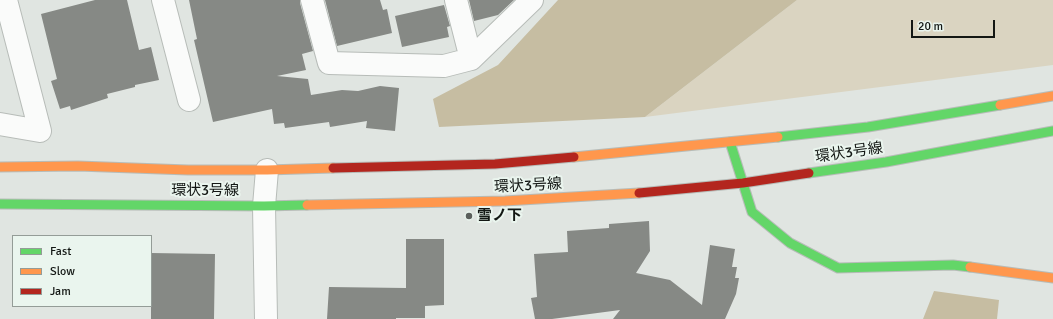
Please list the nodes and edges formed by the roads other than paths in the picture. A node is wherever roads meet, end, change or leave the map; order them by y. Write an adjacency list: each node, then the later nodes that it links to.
1 (6, 0): 9 (street)
2 (163, 0): 8 (street)
3 (312, 0): 6 (street)
4 (456, 0): 6 (street)
5 (532, 0): 6 (street)
6 (471, 59)
7 (1053, 96): 11 (street, 環状3号線)
8 (189, 100)
9 (0, 124)
10 (1053, 131): 14 (street, 環状3号線)
11 (730, 142): 13 (street, 環状3号線); 14 (street)
12 (0, 167): 13 (street, 環状3号線)
13 (267, 170): 16 (street)
14 (743, 183): 16 (street, 環状3号線); 17 (street)
15 (0, 204): 16 (street, 環状3号線)
16 (264, 206): 18 (street)
17 (1053, 278)
18 (266, 319)

